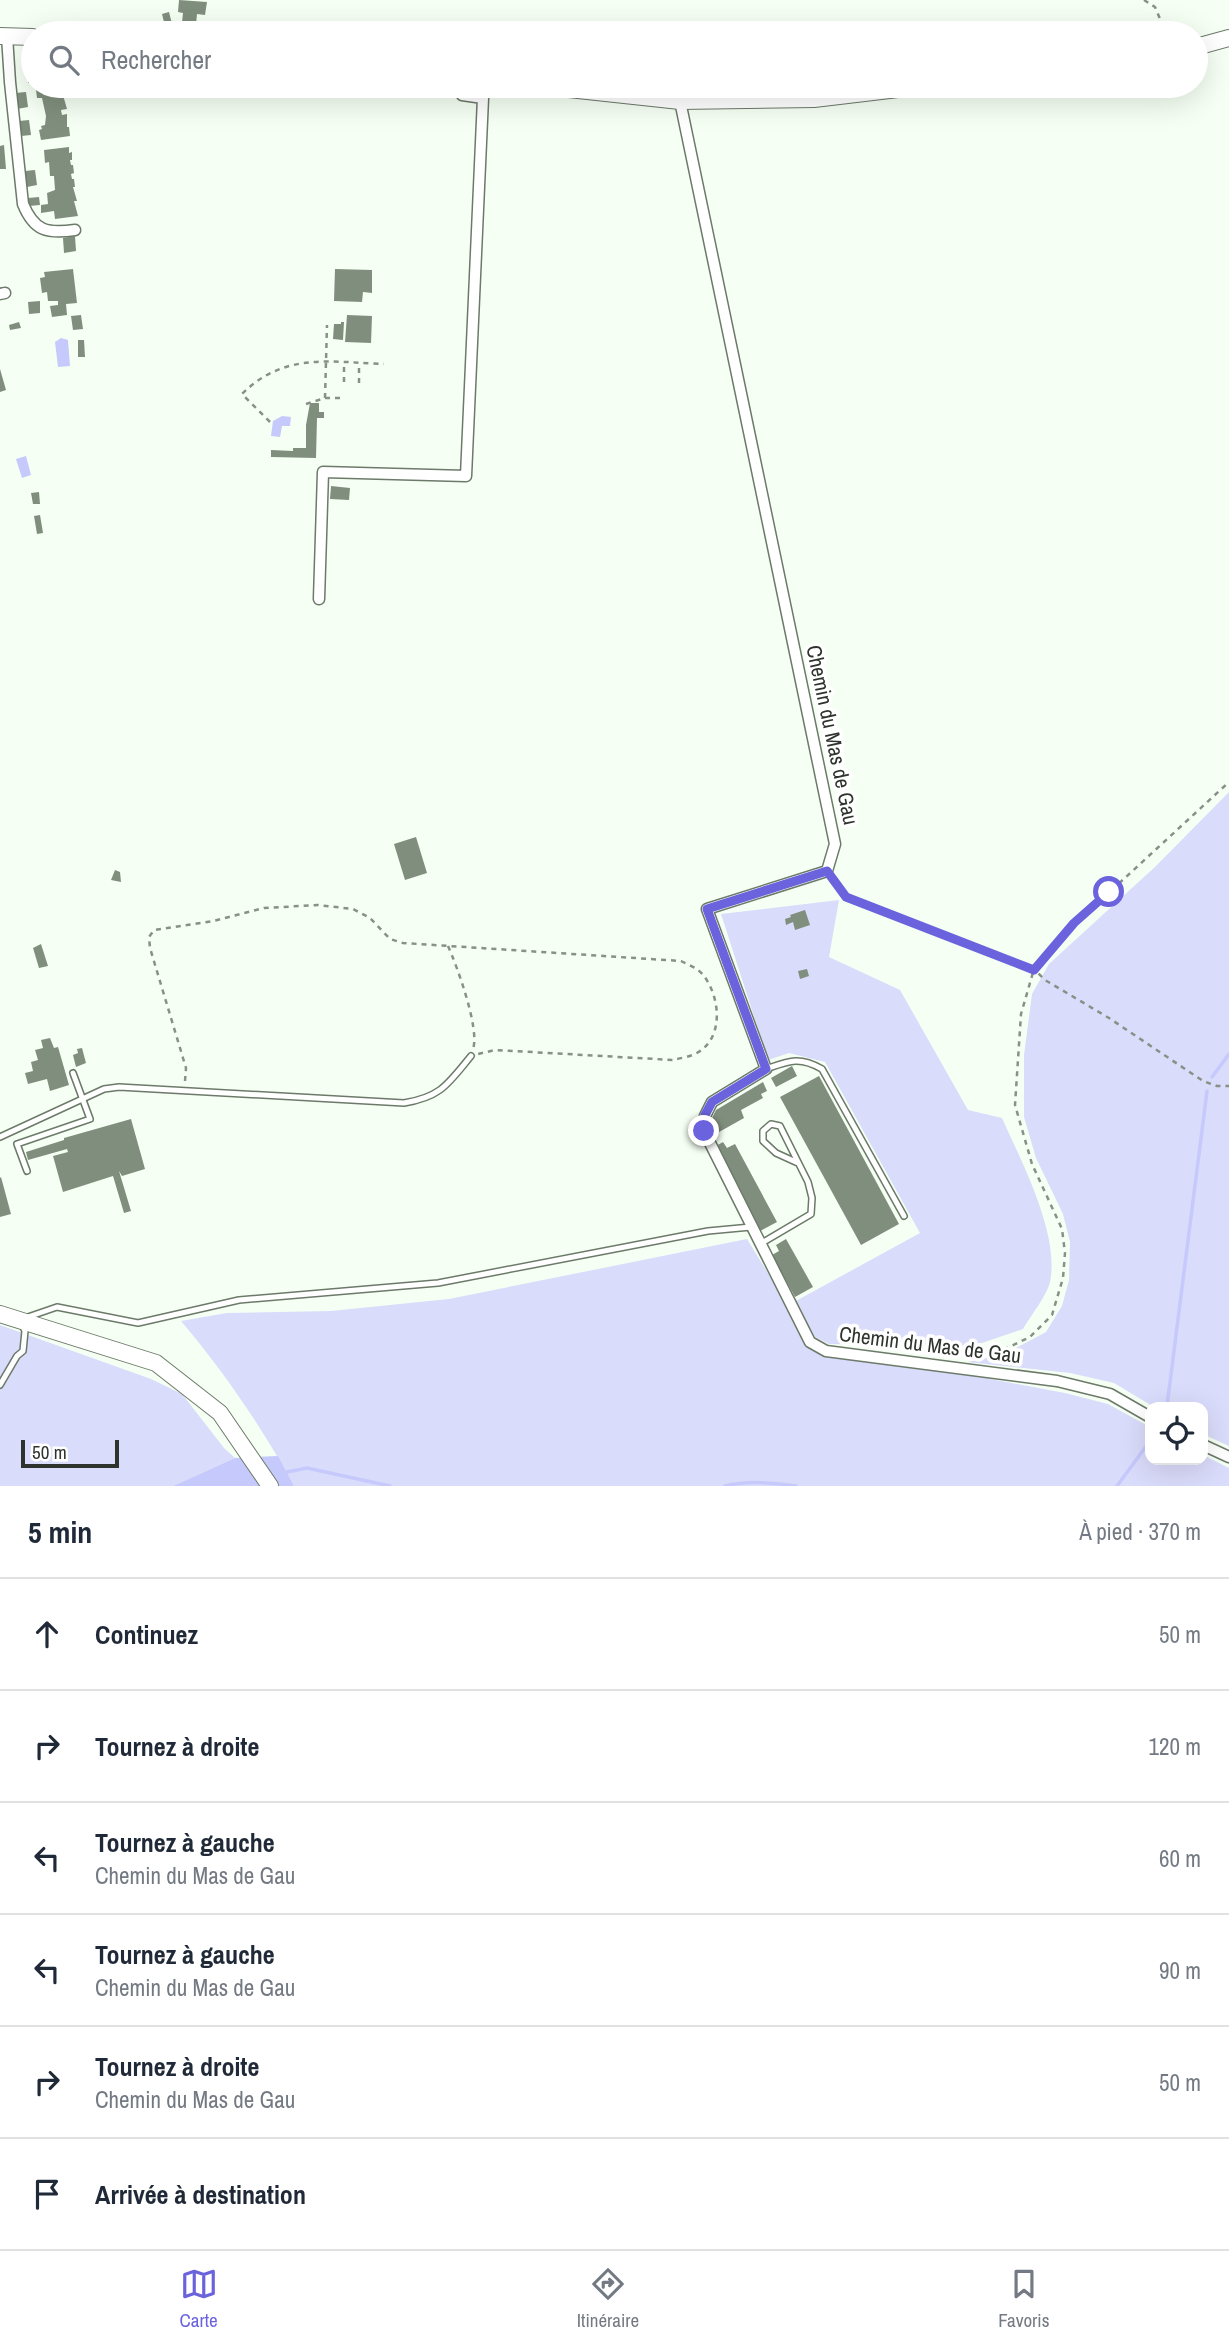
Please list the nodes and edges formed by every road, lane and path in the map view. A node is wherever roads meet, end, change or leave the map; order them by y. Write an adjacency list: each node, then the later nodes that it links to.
1 (1144, 0): 2 (path)
2 (1161, 21)
3 (4, 36): 10 (street)
4 (1229, 38): 5 (street)
5 (1208, 44)
6 (483, 98): 22 (street)
7 (652, 98): 9 (street)
8 (822, 98): 9 (street)
9 (680, 101): 24 (street, Chemin du Mas de Gau)
10 (75, 230)
11 (327, 325): 12 (path)
12 (325, 362): 13 (path); 18 (path); 21 (path)
13 (344, 363): 14 (path); 16 (path)
14 (359, 363): 15 (path); 17 (path)
15 (384, 364)
16 (344, 382)
17 (359, 383)
18 (324, 398): 19 (path); 20 (path)
19 (343, 398)
20 (306, 404)
21 (270, 422)
22 (319, 599)
23 (1229, 782): 26 (path)
24 (827, 871): 26 (path); 28 (street)
25 (448, 946): 27 (path); 27 (path); 31 (path)
26 (1034, 970): 30 (path); 41 (path)
27 (471, 1056): 31 (lane)
28 (766, 1069): 36 (lane); 37 (street, Chemin du Mas de Gau)
29 (73, 1073): 32 (lane)
30 (1229, 1086)
31 (182, 1092): 32 (lane)
32 (82, 1101): 33 (lane); 35 (lane)
33 (0, 1137)
34 (798, 1163): 34 (lane); 38 (lane)
35 (27, 1171)
36 (904, 1216)
37 (751, 1227): 38 (street, Chemin du Mas de Gau); 40 (lane)
38 (760, 1244): 41 (street, Chemin du Mas de Gau)
39 (0, 1314): 40 (street)
40 (20, 1320): 42 (lane); 46 (street)
41 (943, 1366): 43 (street, Chemin du Mas de Gau)
42 (0, 1385)
43 (1145, 1414)
44 (1208, 1447): 45 (street)
45 (1229, 1457)
46 (270, 1486)

